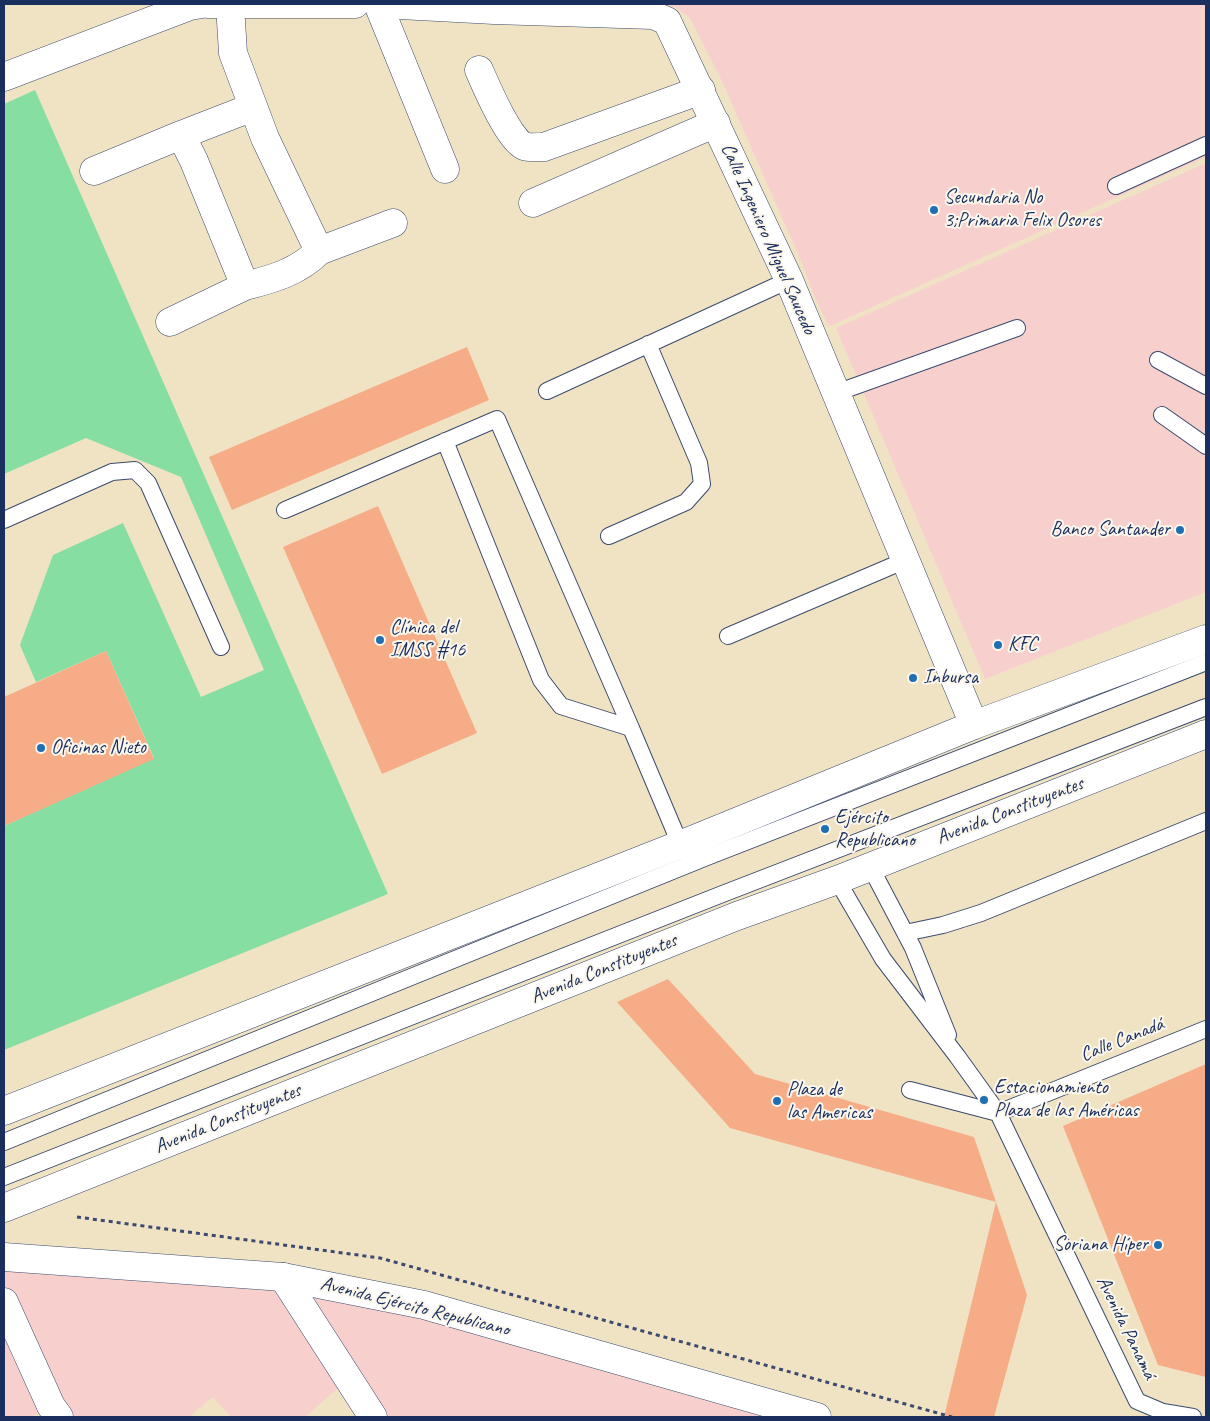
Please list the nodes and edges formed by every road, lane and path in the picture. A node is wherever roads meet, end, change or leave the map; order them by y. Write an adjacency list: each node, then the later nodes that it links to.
1 (202, 4): 6 (street)
2 (219, 4): 3 (street); 8 (street)
3 (355, 4)
4 (379, 4): 7 (street, Calle Ingeniero Miguel Saucedo); 12 (street)
5 (479, 70): 7 (street)
6 (4, 76)
7 (701, 90): 9 (street, Calle Ingeniero Miguel Saucedo)
8 (253, 107): 10 (street); 17 (street)
9 (716, 123): 15 (street); 18 (street, Calle Ingeniero Miguel Saucedo)
10 (181, 135): 13 (street); 19 (street)
11 (1206, 145): 14 (lane)
12 (445, 169)
13 (94, 171)
14 (1116, 186)
15 (533, 203)
16 (393, 223): 17 (street)
17 (319, 251): 19 (street)
18 (789, 280): 22 (lane); 26 (street, Calle Ingeniero Miguel Saucedo)
19 (245, 286): 20 (street)
20 (170, 322)
21 (1017, 328): 26 (lane)
22 (648, 344): 25 (lane); 32 (lane)
23 (1158, 360): 24 (lane)
24 (1206, 386)
25 (547, 391)
26 (836, 393): 33 (street, Calle Ingeniero Miguel Saucedo)
27 (1162, 415): 29 (lane)
28 (445, 441): 30 (lane); 40 (lane); 40 (lane)
29 (1206, 446)
30 (285, 510)
31 (4, 520): 36 (lane)
32 (608, 536)
33 (906, 560): 34 (lane); 39 (street, Calle Ingeniero Miguel Saucedo)
34 (728, 636)
35 (1206, 639): 39 (street)
36 (221, 647)
37 (1206, 662): 52 (lane)
38 (1206, 707): 53 (lane)
39 (974, 725): 43 (street)
40 (631, 728): 43 (lane)
41 (1206, 734): 44 (street, Avenida Constituyentes)
42 (1206, 821): 46 (lane)
43 (680, 844): 50 (street)
44 (870, 866): 45 (street, Avenida Constituyentes); 46 (lane)
45 (837, 880): 48 (lane); 54 (street, Avenida Constituyentes)
46 (905, 933): 48 (lane)
47 (1206, 1029): 51 (lane, Calle Canadá)
48 (957, 1056): 51 (lane, Avenida Panamá)
49 (910, 1090): 51 (lane)
50 (4, 1111)
51 (998, 1113): 61 (lane, Avenida Panamá)
52 (4, 1142)
53 (4, 1177)
54 (4, 1208)
55 (4, 1257): 56 (street, Avenida Ejército Republicano)
56 (283, 1276): 59 (street); 60 (street, Avenida Ejército Republicano)
57 (4, 1302): 58 (street)
58 (59, 1417)
59 (373, 1417)
60 (816, 1417)
61 (1193, 1417)

